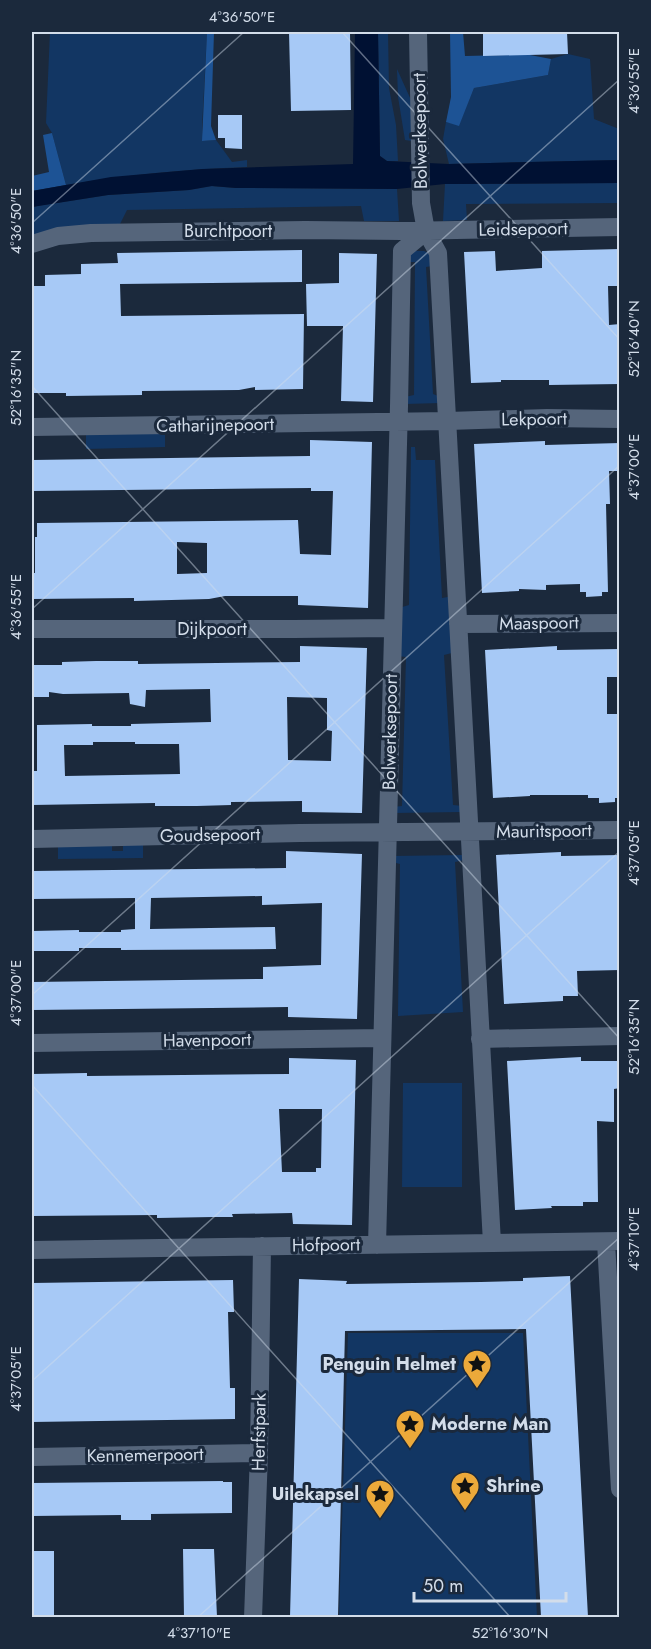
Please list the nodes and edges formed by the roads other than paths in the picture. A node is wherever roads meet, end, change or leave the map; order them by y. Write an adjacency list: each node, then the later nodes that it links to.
1 (418, 32): 3 (street, Bolwerksepoort)
2 (620, 227): 3 (street, Leidsepoort)
3 (426, 231): 4 (street, Burchtpoort); 6 (street, Bolwerksepoort); 7 (street, Bolwerksepoort)
4 (32, 244)
5 (620, 419): 7 (street, Lekpoort)
6 (399, 422): 7 (street, Lekpoort); 8 (street, Catharijnepoort); 11 (street, Bolwerksepoort)
7 (448, 422): 10 (street, Bolwerksepoort)
8 (32, 427)
9 (620, 623): 10 (street, Maaspoort)
10 (458, 624): 14 (street, Bolwerksepoort)
11 (393, 628): 12 (street, Dijkpoort); 15 (street, Bolwerksepoort)
12 (32, 629)
13 (620, 830): 14 (street, Mauritspoort)
14 (469, 832): 15 (street, Mauritspoort); 19 (street, Bolwerksepoort)
15 (388, 833): 16 (street, Goudsepoort); 18 (street, Bolwerksepoort)
16 (32, 839)
17 (620, 1036): 19 (street)
18 (382, 1038): 20 (street, Havenpoort); 23 (street, Bolwerksepoort)
19 (480, 1039): 22 (street, Bolwerksepoort)
20 (32, 1042)
21 (613, 1241): 22 (street, Hofpoort); 26 (street)
22 (492, 1243): 23 (street, Hofpoort)
23 (377, 1245): 24 (street, Hofpoort)
24 (262, 1246): 25 (street, Hofpoort); 27 (street, Herfstpark)
25 (32, 1250)
26 (617, 1398): 29 (street)
27 (258, 1453): 28 (street, Kennemerpoort); 30 (street, Herfstpark)
28 (32, 1457)
29 (620, 1489)
30 (253, 1617)

